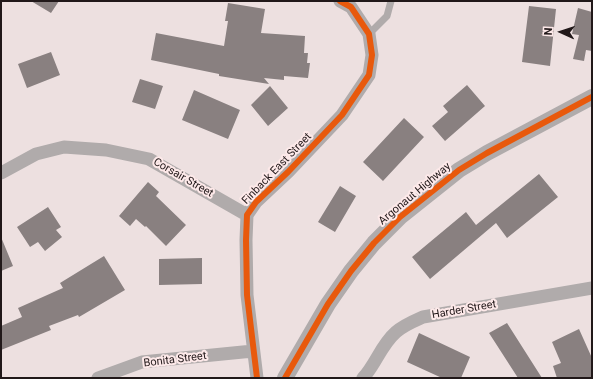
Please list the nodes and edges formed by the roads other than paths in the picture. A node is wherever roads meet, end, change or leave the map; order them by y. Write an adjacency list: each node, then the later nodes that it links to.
1 (340, 1): 3 (street, Finback East Street)
2 (391, 1): 3 (lane)
3 (369, 34): 6 (street, Finback East Street)
4 (592, 97): 11 (street, Argonaut Highway)
5 (1, 173): 6 (street, Corsair Street)
6 (247, 215): 8 (street, Finback East Street)
7 (592, 288): 12 (street, Harder Street)
8 (253, 350): 9 (street, Bonita Street); 10 (street, Finback East Street)
9 (98, 378)
10 (257, 378)
11 (285, 378)
12 (363, 378)

